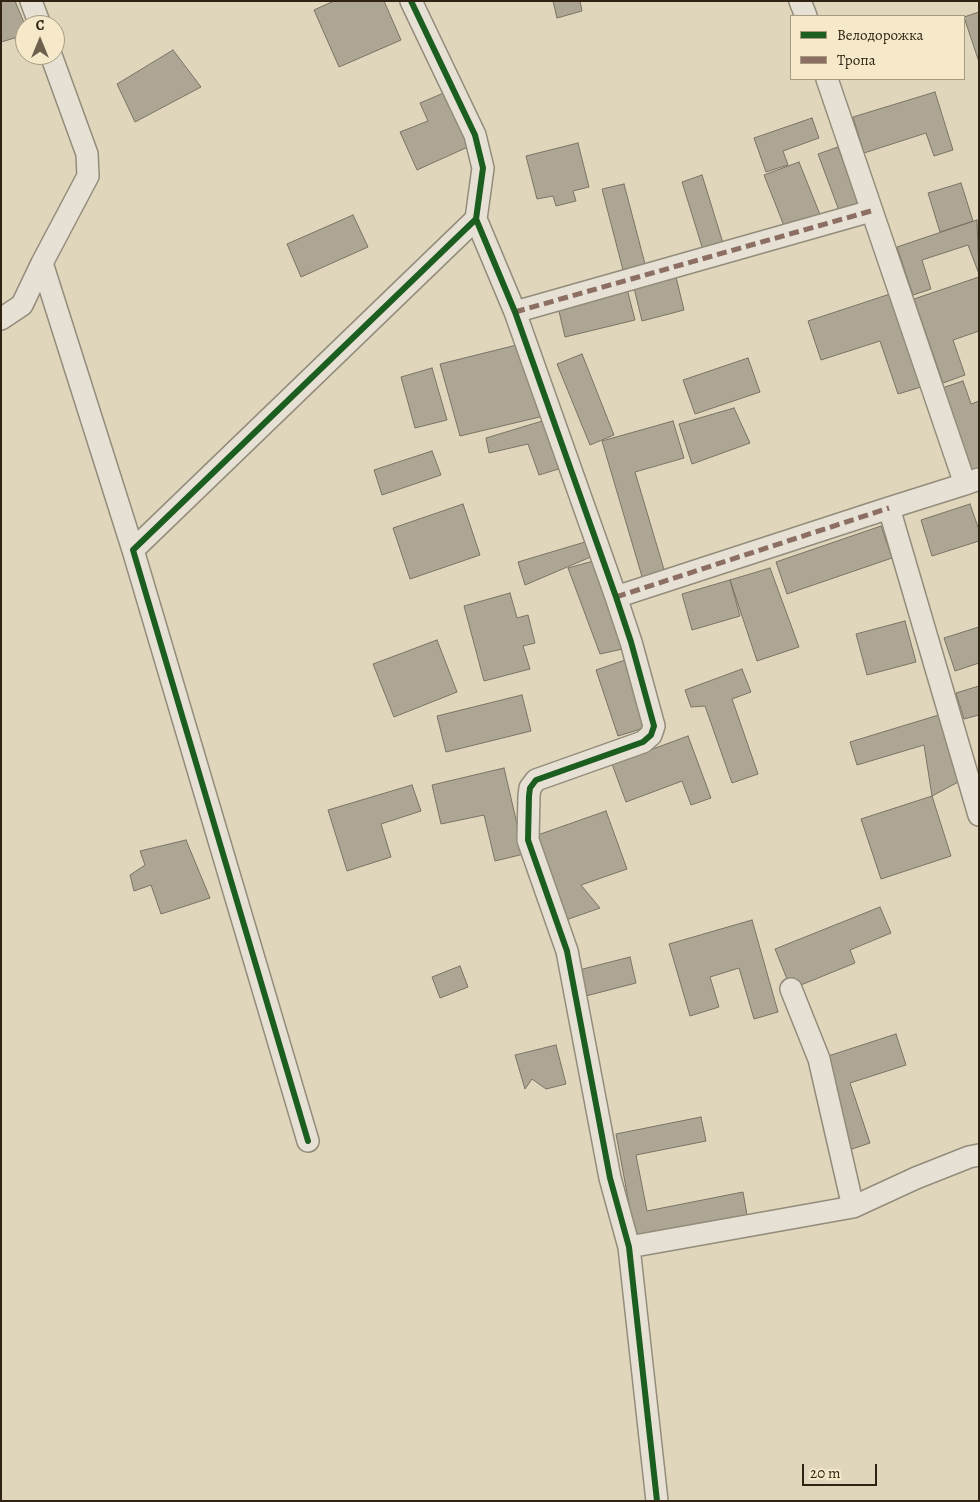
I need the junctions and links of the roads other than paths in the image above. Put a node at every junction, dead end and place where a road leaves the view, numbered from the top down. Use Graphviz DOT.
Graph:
graph roads {
  1 [pos="31,1"];
  2 [pos="411,1"];
  3 [pos="800,1"];
  4 [pos="36,15"];
  5 [pos="806,15"];
  6 [pos="55,65"];
  7 [pos="827,80"];
  8 [pos="872,211"];
  9 [pos="476,218"];
  10 [pos="42,263"];
  11 [pos="515,312"];
  12 [pos="1,319"];
  13 [pos="972,482"];
  14 [pos="889,508"];
  15 [pos="133,550"];
  16 [pos="616,597"];
  17 [pos="979,815"];
  18 [pos="791,989"];
  19 [pos="308,1141"];
  20 [pos="979,1155"];
  21 [pos="853,1207"];
  22 [pos="629,1247"];
  23 [pos="657,1501"];
  1 -- 4 [label="street"];
  2 -- 9 [label="street"];
  3 -- 5 [label="street"];
  6 -- 10 [label="street"];
  7 -- 8 [label="street"];
  8 -- 11 [label="street"];
  8 -- 13 [label="street"];
  9 -- 11 [label="street"];
  9 -- 15 [label="street"];
  10 -- 12 [label="street"];
  10 -- 15 [label="street"];
  11 -- 16 [label="street"];
  13 -- 14 [label="street"];
  14 -- 16 [label="street"];
  14 -- 17 [label="street"];
  15 -- 19 [label="street"];
  16 -- 22 [label="street"];
  18 -- 21 [label="street"];
  20 -- 21 [label="street"];
  21 -- 22 [label="street"];
  22 -- 23 [label="street"];
}
